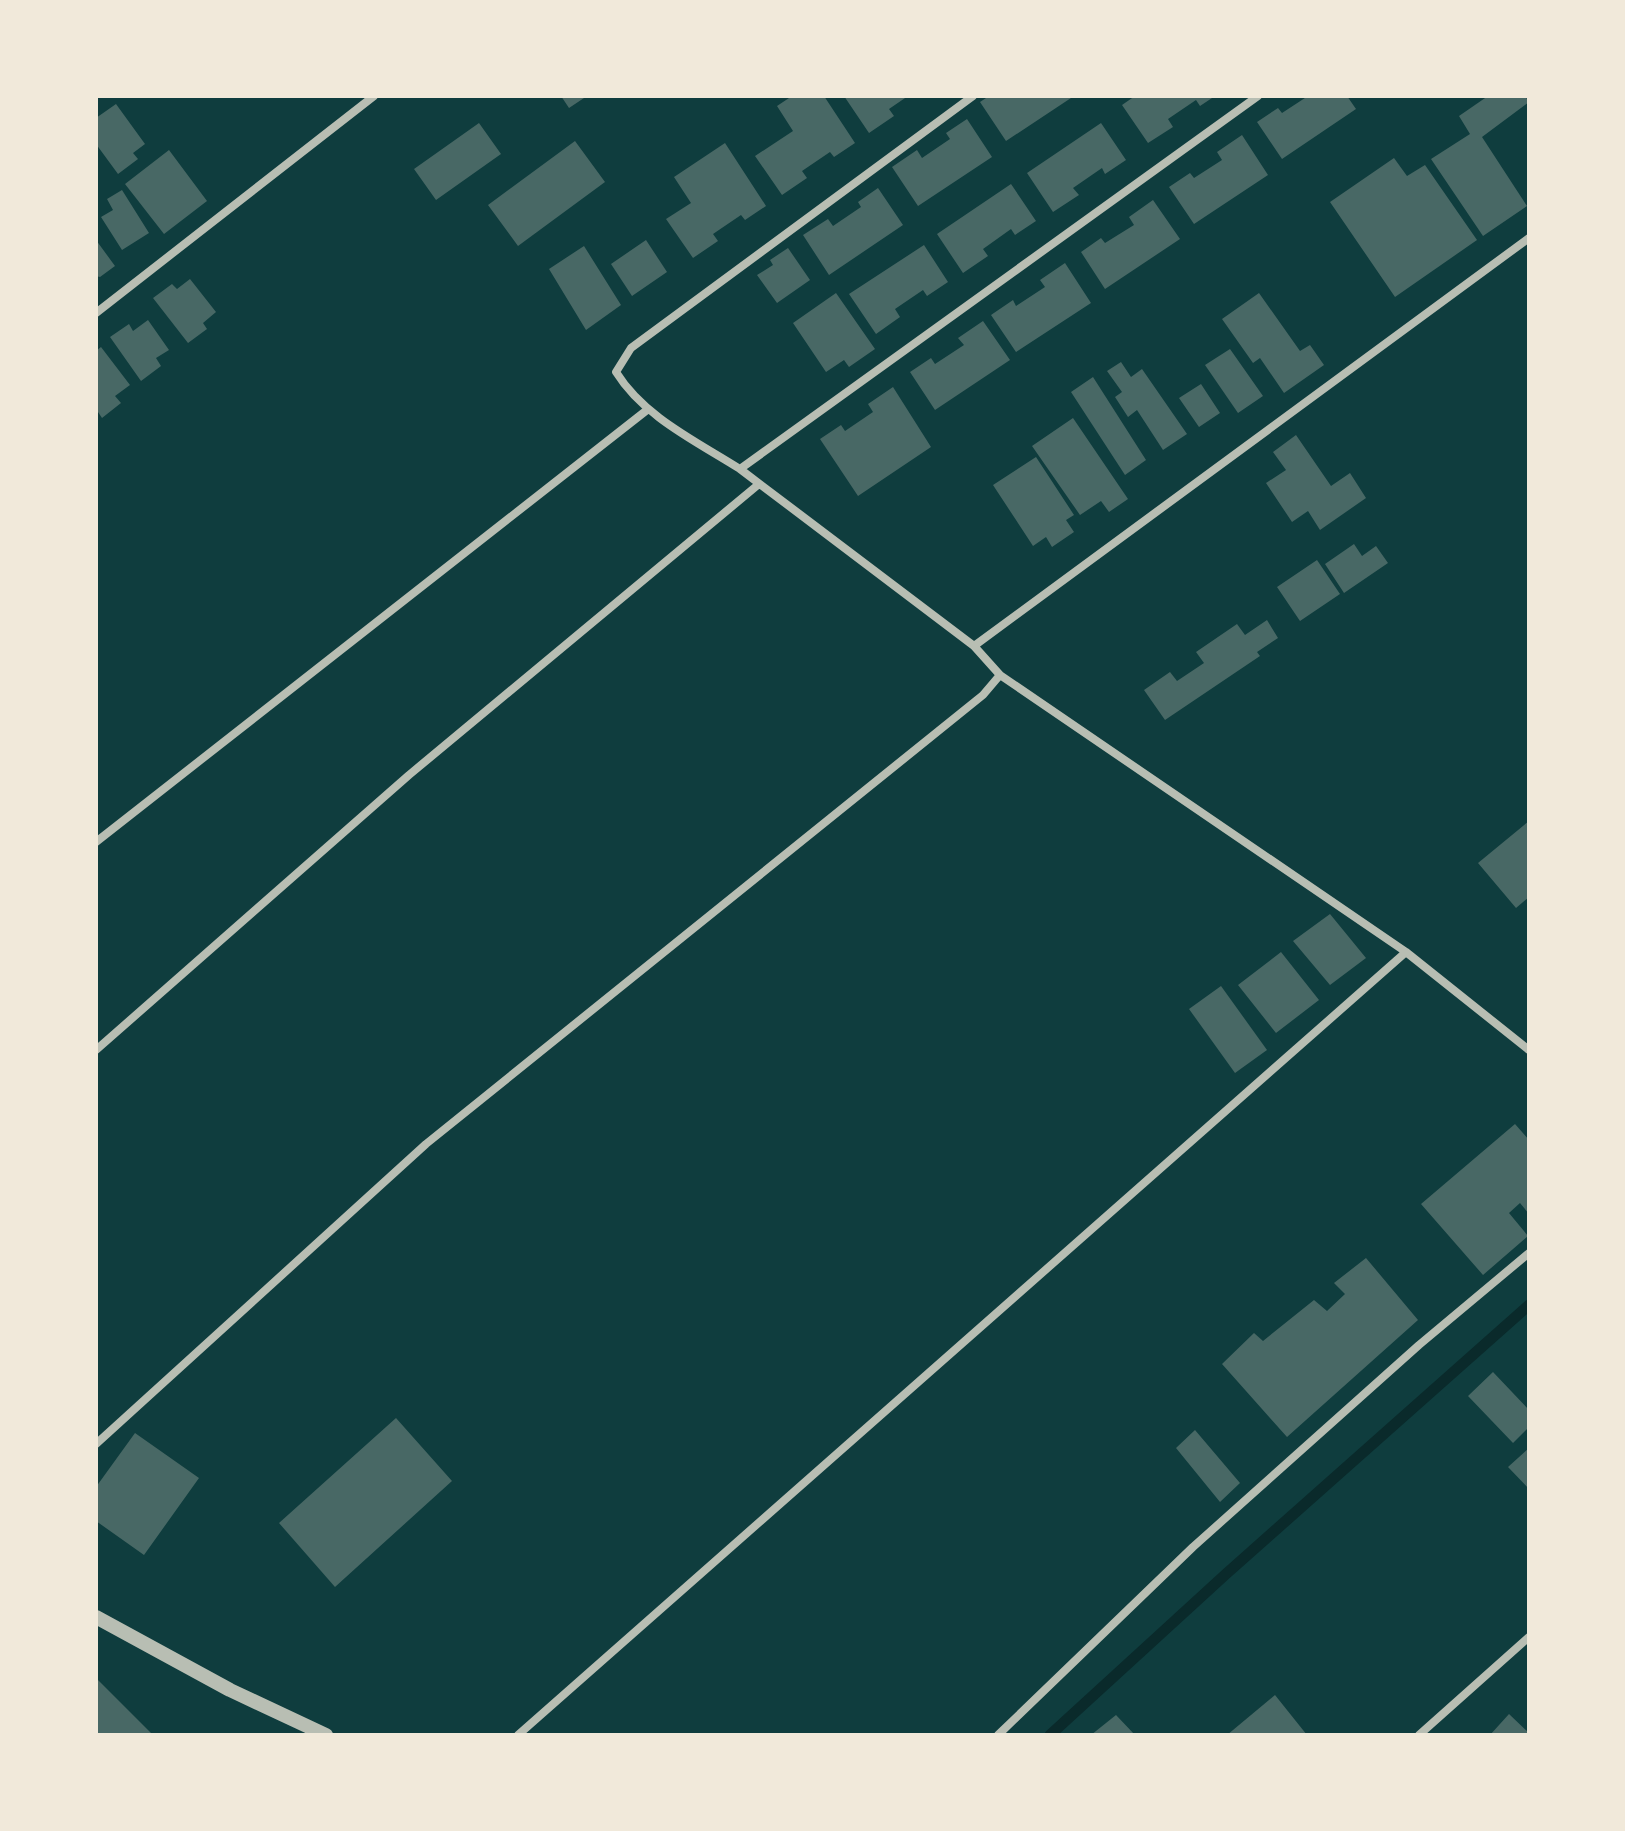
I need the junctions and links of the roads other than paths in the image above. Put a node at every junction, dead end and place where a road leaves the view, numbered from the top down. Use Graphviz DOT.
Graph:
graph roads {
  1 [pos="374,96"];
  2 [pos="973,96"];
  3 [pos="1258,96"];
  4 [pos="1529,238"];
  5 [pos="96,313"];
  6 [pos="647,410"];
  7 [pos="740,469"];
  8 [pos="759,484"];
  9 [pos="974,646"];
  10 [pos="1000,675"];
  11 [pos="96,842"];
  12 [pos="1406,952"];
  13 [pos="96,1050"];
  14 [pos="1529,1050"];
  15 [pos="1529,1253"];
  16 [pos="96,1444"];
  17 [pos="96,1617"];
  18 [pos="1529,1637"];
  19 [pos="326,1735"];
  20 [pos="518,1735"];
  21 [pos="998,1735"];
  22 [pos="1419,1735"];
  1 -- 5 [label="street"];
  2 -- 6 [label="street"];
  3 -- 7 [label="street"];
  4 -- 9 [label="street"];
  6 -- 7 [label="street"];
  6 -- 11 [label="street"];
  7 -- 8 [label="street"];
  8 -- 9 [label="street"];
  8 -- 13 [label="street"];
  9 -- 10 [label="street"];
  10 -- 12 [label="street"];
  10 -- 16 [label="street"];
  12 -- 14 [label="street"];
  12 -- 20 [label="street"];
  15 -- 21 [label="street"];
  17 -- 19 [label="street"];
  18 -- 22 [label="street"];
}
